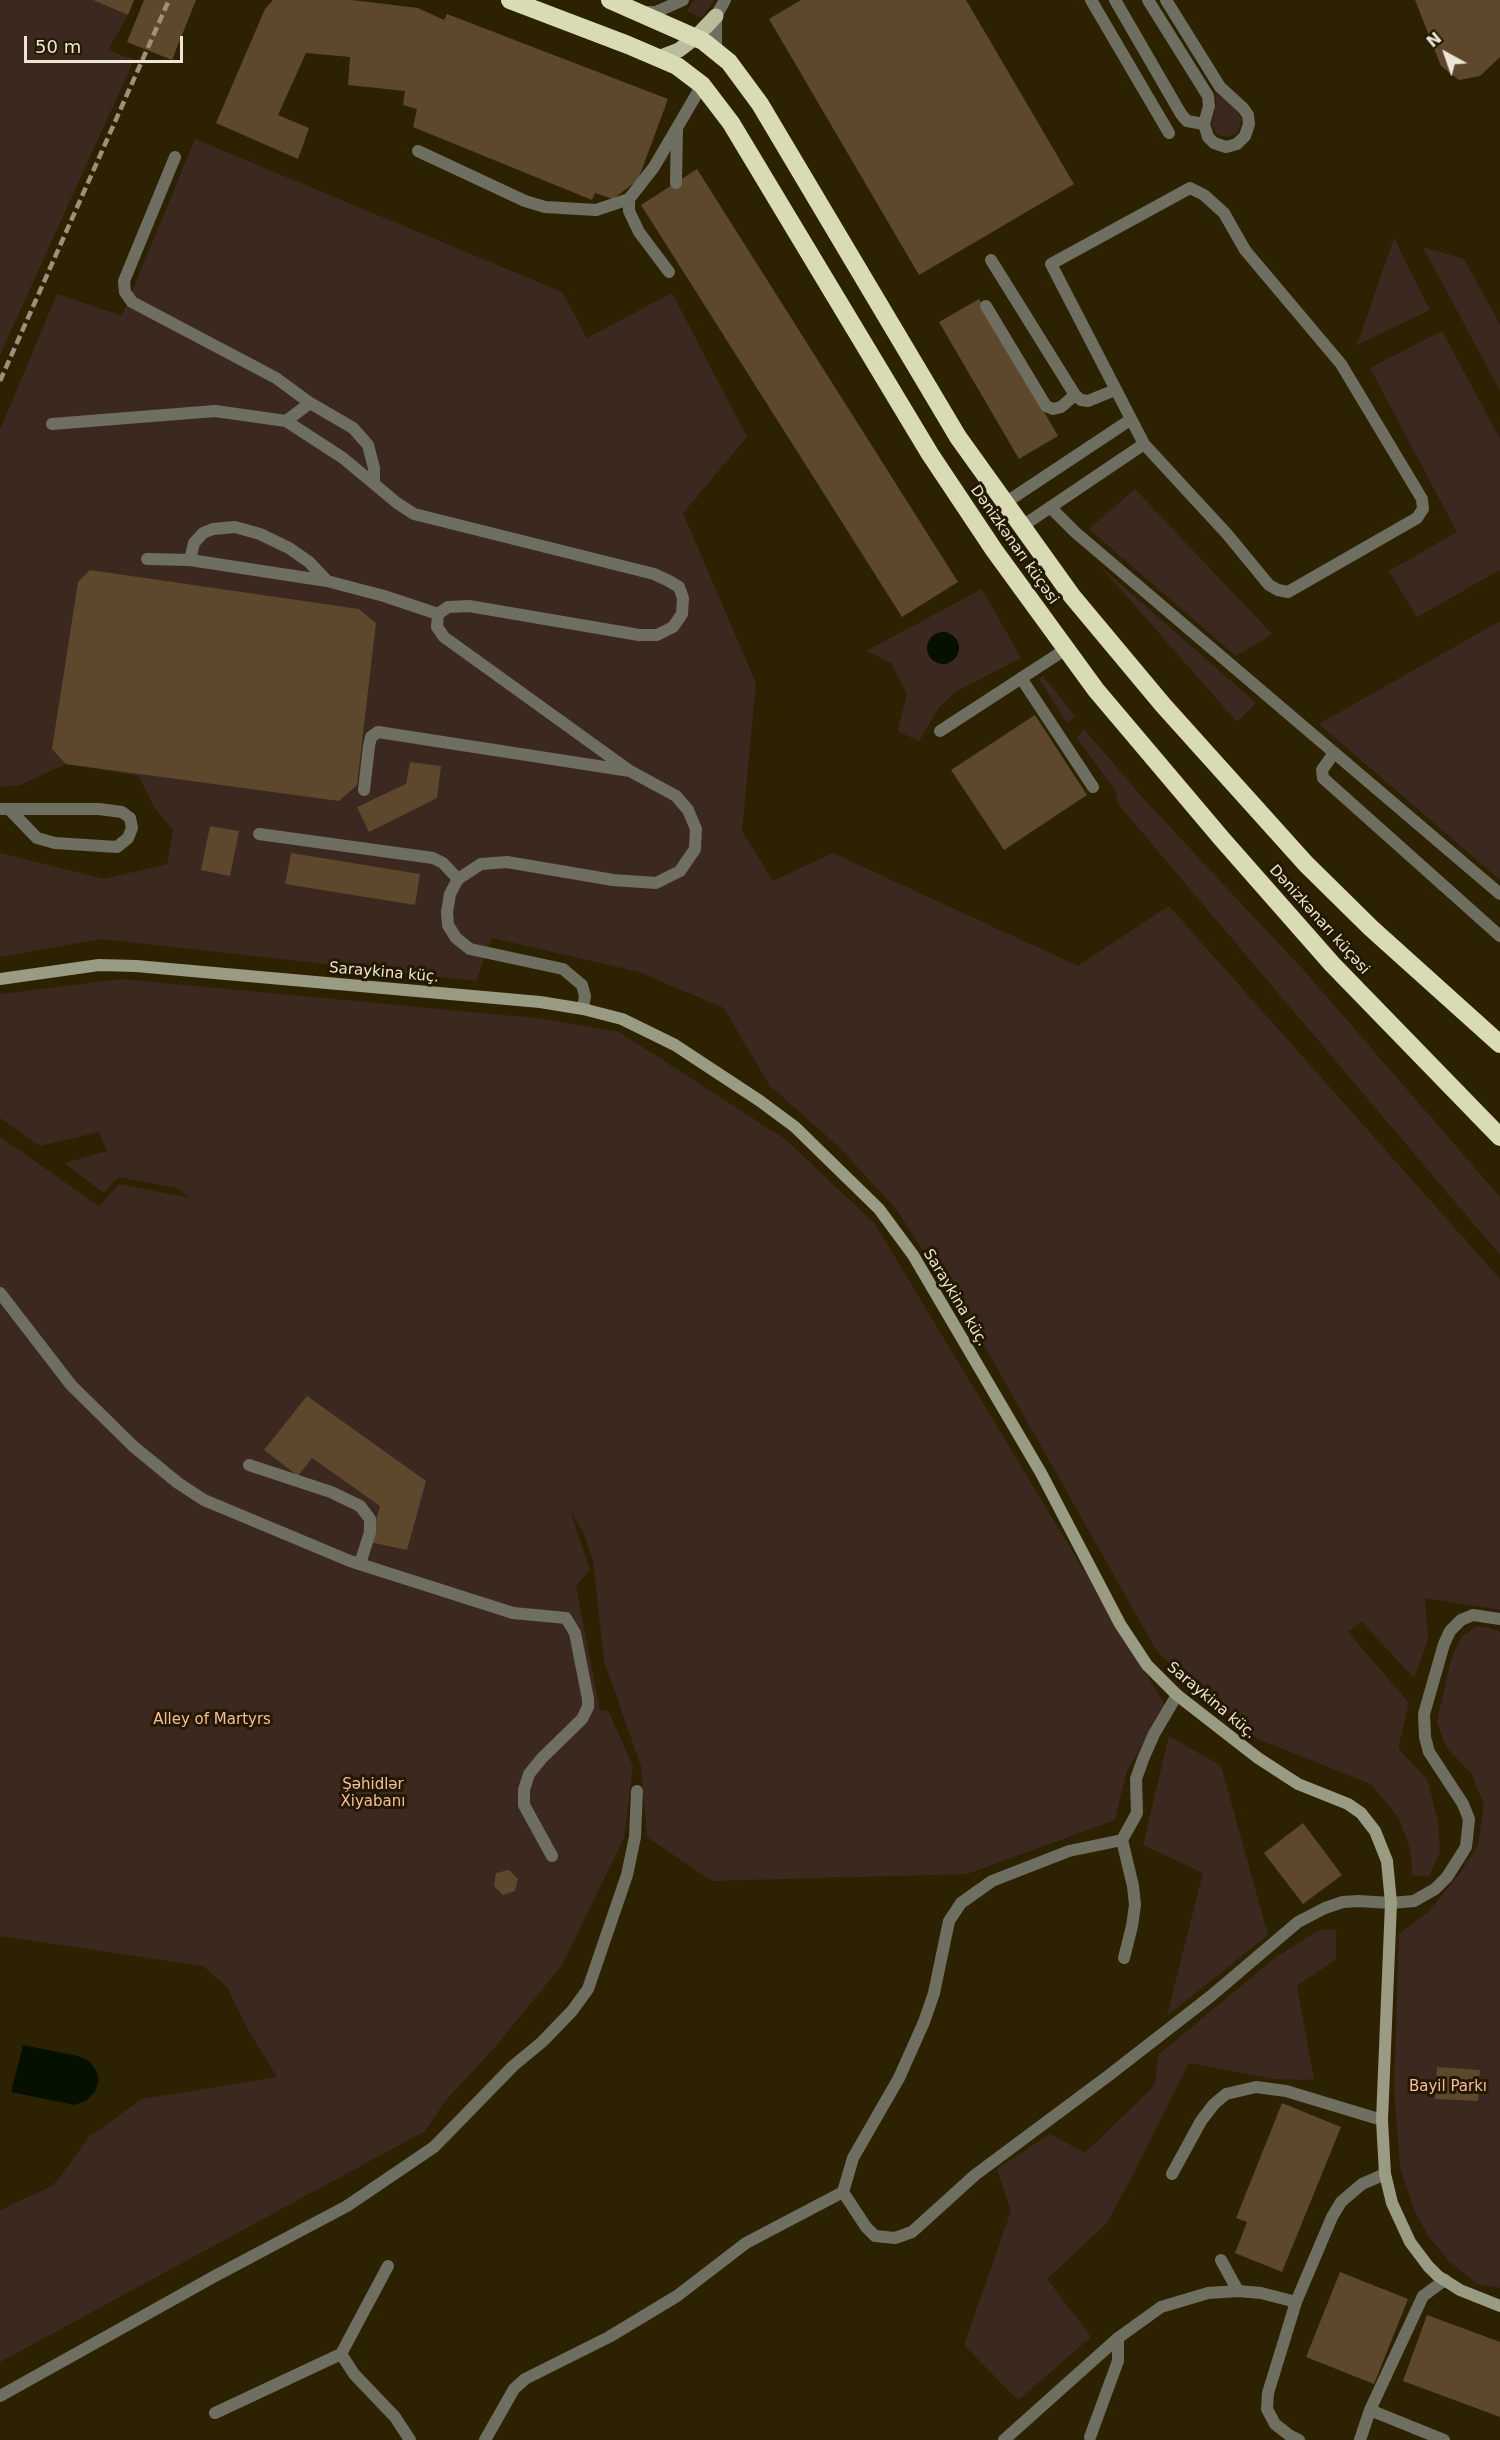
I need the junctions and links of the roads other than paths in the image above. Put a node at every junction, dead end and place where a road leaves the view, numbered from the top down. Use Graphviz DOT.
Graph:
graph roads {
  1 [pos="510,0"];
  2 [pos="610,0"];
  3 [pos="683,0"];
  4 [pos="725,0"];
  5 [pos="1091,0"];
  6 [pos="1115,0"];
  7 [pos="1148,0"];
  8 [pos="1166,0"];
  9 [pos="641,12"];
  10 [pos="716,16"];
  11 [pos="696,37"];
  12 [pos="716,50"];
  13 [pos="658,58"];
  14 [pos="702,85"];
  15 [pos="1204,124"];
  16 [pos="676,127"];
  17 [pos="1169,133"];
  18 [pos="418,151"];
  19 [pos="175,157"];
  20 [pos="676,183"];
  21 [pos="629,199"];
  22 [pos="991,260"];
  23 [pos="669,272"];
  24 [pos="986,306"];
  25 [pos="1115,390"];
  26 [pos="1075,395"];
  27 [pos="310,403"];
  28 [pos="1130,420"];
  29 [pos="286,421"];
  30 [pos="52,424"];
  31 [pos="1144,444"];
  32 [pos="374,483"];
  33 [pos="1005,503"];
  34 [pos="1050,507"];
  35 [pos="1021,527"];
  36 [pos="147,559"];
  37 [pos="190,560"];
  38 [pos="327,580"];
  39 [pos="438,614"];
  40 [pos="1066,649"];
  41 [pos="1021,678"];
  42 [pos="940,731"];
  43 [pos="1334,753"];
  44 [pos="630,771"];
  45 [pos="1093,787"];
  46 [pos="364,790"];
  47 [pos="5,809"];
  48 [pos="259,834"];
  49 [pos="458,879"];
  50 [pos="1500,894"];
  51 [pos="1500,936"];
  52 [pos="0,979"];
  53 [pos="583,1009"];
  54 [pos="1500,1044"];
  55 [pos="1500,1137"];
  56 [pos="0,1293"];
  57 [pos="249,1465"];
  58 [pos="360,1564"];
  59 [pos="1500,1619"];
  60 [pos="1177,1695"];
  61 [pos="637,1791"];
  62 [pos="1122,1840"];
  63 [pos="552,1856"];
  64 [pos="1391,1903"];
  65 [pos="1124,1958"];
  66 [pos="1382,2120"];
  67 [pos="1172,2174"];
  68 [pos="1385,2174"];
  69 [pos="843,2192"];
  70 [pos="1221,2259"];
  71 [pos="388,2266"];
  72 [pos="1445,2280"];
  73 [pos="1239,2291"];
  74 [pos="1296,2302"];
  75 [pos="1500,2306"];
  76 [pos="1118,2338"];
  77 [pos="341,2354"];
  78 [pos="0,2396"];
  79 [pos="1370,2410"];
  80 [pos="215,2413"];
  81 [pos="1090,2437"];
  82 [pos="410,2440"];
  83 [pos="485,2440"];
  84 [pos="1004,2440"];
  85 [pos="1299,2440"];
  86 [pos="1360,2440"];
  87 [pos="1444,2440"];
  1 -- 13 [label="highway, Dənizkənarı küçəsi"];
  2 -- 9 [label="highway"];
  3 -- 9 [label="street"];
  4 -- 10 [label="street"];
  5 -- 17 [label="street"];
  6 -- 15 [label="street"];
  7 -- 15 [label="street"];
  8 -- 15 [label="street"];
  9 -- 11 [label="highway"];
  10 -- 11 [label="main road"];
  10 -- 12 [label="street"];
  11 -- 12 [label="highway, Dənizkənarı küçəsi"];
  11 -- 13 [label="main road"];
  12 -- 33 [label="highway, Dənizkənarı küçəsi"];
  13 -- 14 [label="highway, Dənizkənarı küçəsi"];
  14 -- 16 [label="street"];
  14 -- 40 [label="highway, Dənizkənarı küçəsi"];
  16 -- 20 [label="street"];
  16 -- 21 [label="street"];
  18 -- 21 [label="street"];
  19 -- 27 [label="street"];
  21 -- 23 [label="street"];
  22 -- 26 [label="street"];
  24 -- 26 [label="street"];
  25 -- 26 [label="street"];
  25 -- 28 [label="street"];
  25 -- 31 [label="street"];
  27 -- 29 [label="street"];
  27 -- 32 [label="street"];
  28 -- 31 [label="street"];
  28 -- 33 [label="street"];
  29 -- 30 [label="street"];
  29 -- 32 [label="street"];
  31 -- 34 [label="street"];
  32 -- 39 [label="street"];
  33 -- 35 [label="highway, Dənizkənarı küçəsi"];
  34 -- 35 [label="street"];
  34 -- 43 [label="street"];
  35 -- 54 [label="highway, Dənizkənarı küçəsi"];
  36 -- 37 [label="street"];
  37 -- 38 [label="street"];
  37 -- 38 [label="street"];
  38 -- 39 [label="street"];
  39 -- 44 [label="street"];
  40 -- 41 [label="street"];
  40 -- 55 [label="highway, Dənizkənarı küçəsi"];
  41 -- 42 [label="street"];
  41 -- 45 [label="street"];
  43 -- 50 [label="street"];
  43 -- 51 [label="street"];
  44 -- 46 [label="street"];
  44 -- 49 [label="street"];
  47 -- 47 [label="street"];
  48 -- 49 [label="street"];
  49 -- 53 [label="street"];
  52 -- 53 [label="street, Saraykina küç."];
  53 -- 60 [label="street, Saraykina küç."];
  56 -- 58 [label="street"];
  57 -- 58 [label="street"];
  58 -- 63 [label="street"];
  59 -- 64 [label="street"];
  60 -- 62 [label="street"];
  60 -- 64 [label="street, Saraykina küç."];
  61 -- 78 [label="street"];
  62 -- 65 [label="street"];
  62 -- 69 [label="street"];
  64 -- 66 [label="street, Saraykina küç."];
  64 -- 69 [label="street"];
  66 -- 67 [label="street"];
  66 -- 68 [label="street, Saraykina küç."];
  68 -- 72 [label="street, Saraykina küç."];
  68 -- 74 [label="street"];
  69 -- 83 [label="street"];
  70 -- 73 [label="street"];
  71 -- 77 [label="street"];
  72 -- 75 [label="street, Saraykina küç."];
  72 -- 79 [label="street"];
  73 -- 74 [label="street"];
  73 -- 76 [label="street"];
  74 -- 85 [label="street"];
  76 -- 81 [label="street"];
  76 -- 84 [label="street"];
  77 -- 80 [label="street"];
  77 -- 82 [label="street"];
  79 -- 86 [label="street"];
  79 -- 87 [label="street"];
}
